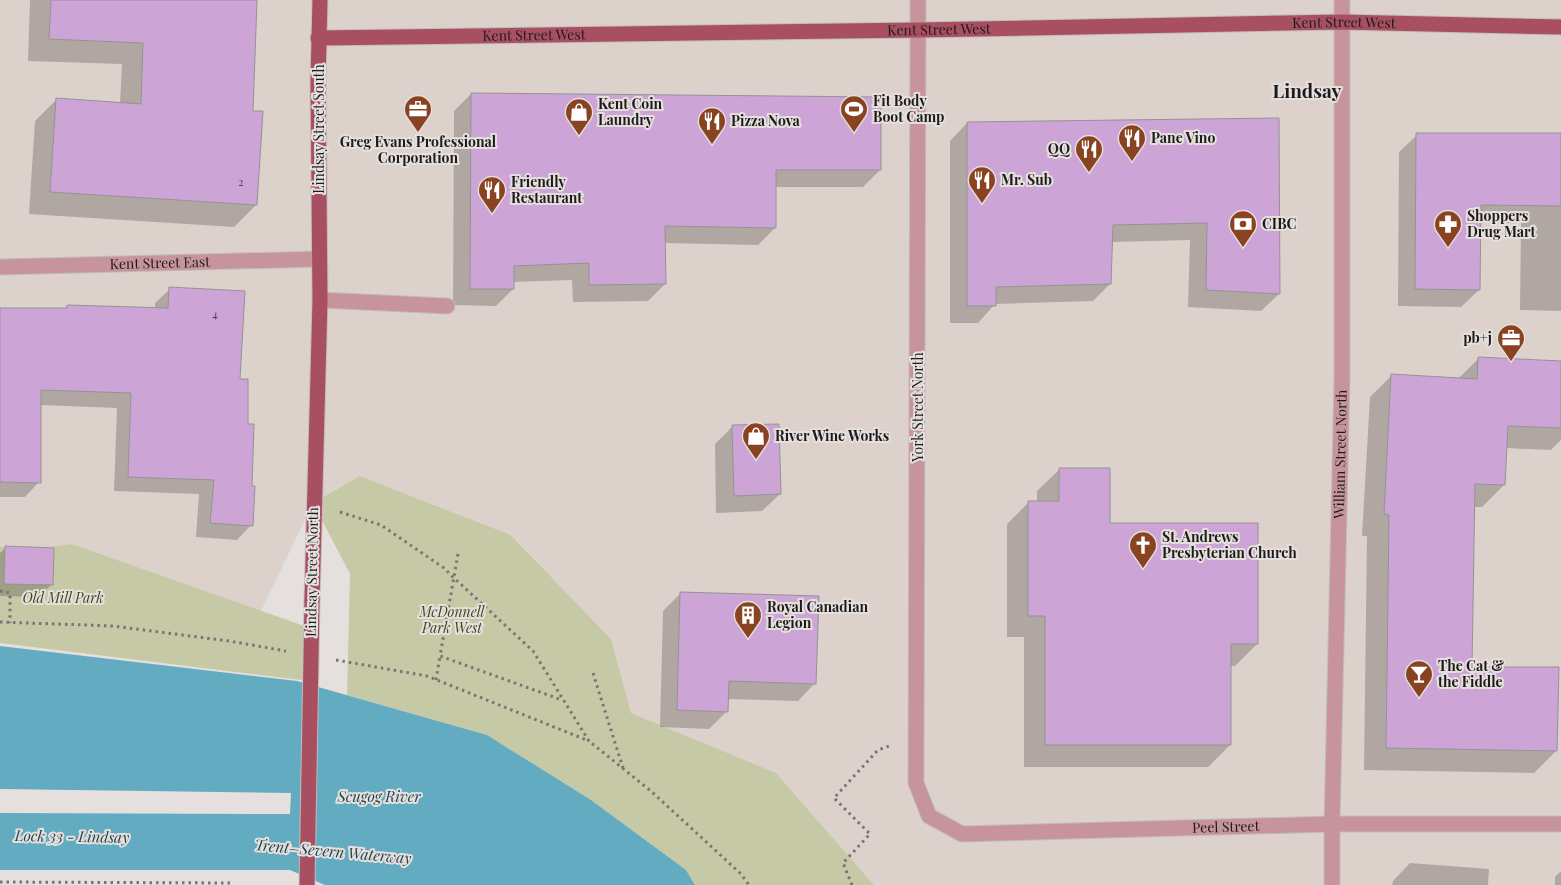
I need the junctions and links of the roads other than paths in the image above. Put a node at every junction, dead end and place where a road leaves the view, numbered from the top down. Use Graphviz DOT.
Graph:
graph roads {
  1 [pos="320,0"];
  2 [pos="918,0"];
  3 [pos="1342,0"];
  4 [pos="1342,22"];
  5 [pos="1561,27"];
  6 [pos="919,30"];
  7 [pos="318,38"];
  8 [pos="319,259"];
  9 [pos="0,267"];
  10 [pos="320,300"];
  11 [pos="447,306"];
  12 [pos="916,783"];
  13 [pos="1332,824"];
  14 [pos="1561,824"];
  15 [pos="307,885"];
  16 [pos="1332,885"];
  1 -- 7 [label="main road, Lindsay Street South"];
  2 -- 6 [label="street, York Street North"];
  3 -- 4 [label="street, William Street North"];
  4 -- 5 [label="main road, Kent Street West"];
  4 -- 6 [label="main road, Kent Street West"];
  4 -- 13 [label="street, William Street North"];
  6 -- 7 [label="main road, Kent Street West"];
  6 -- 12 [label="street, York Street North"];
  7 -- 8 [label="main road, Lindsay Street South"];
  8 -- 9 [label="street, Kent Street East"];
  8 -- 10 [label="main road, Lindsay Street North"];
  10 -- 11 [label="street"];
  10 -- 15 [label="main road, Lindsay Street North, bridge"];
  12 -- 13 [label="street, Peel Street"];
  13 -- 14 [label="street, Peel Street"];
  13 -- 16 [label="street, William Street North"];
}
